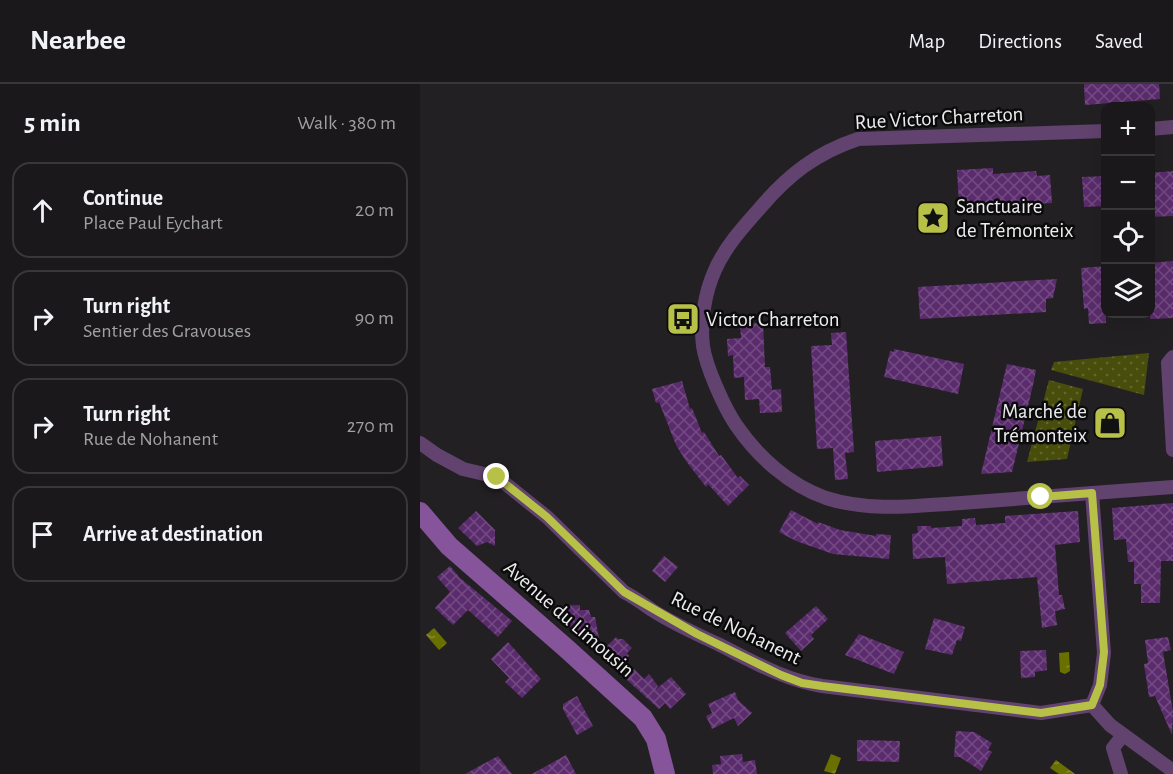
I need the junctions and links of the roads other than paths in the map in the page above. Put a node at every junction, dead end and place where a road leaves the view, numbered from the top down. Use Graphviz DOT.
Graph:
graph roads {
  1 [pos="1173,127"];
  2 [pos="1155,129"];
  3 [pos="1101,131"];
  4 [pos="1173,357"];
  5 [pos="420,443"];
  6 [pos="1173,450"];
  7 [pos="1173,487"];
  8 [pos="1092,493"];
  9 [pos="420,513"];
  10 [pos="1092,705"];
  11 [pos="1123,735"];
  12 [pos="1173,771"];
  13 [pos="665,774"];
  14 [pos="1120,774"];
  1 -- 2 [label="street"];
  3 -- 8 [label="street, Rue Victor Charreton"];
  4 -- 6 [label="street"];
  5 -- 10 [label="street, Rue de Nohanent"];
  7 -- 8 [label="street, Rue Victor Charreton"];
  8 -- 10 [label="street"];
  9 -- 13 [label="main road, Avenue du Limousin"];
  10 -- 11 [label="street"];
  11 -- 12 [label="street"];
  11 -- 14 [label="street"];
}
